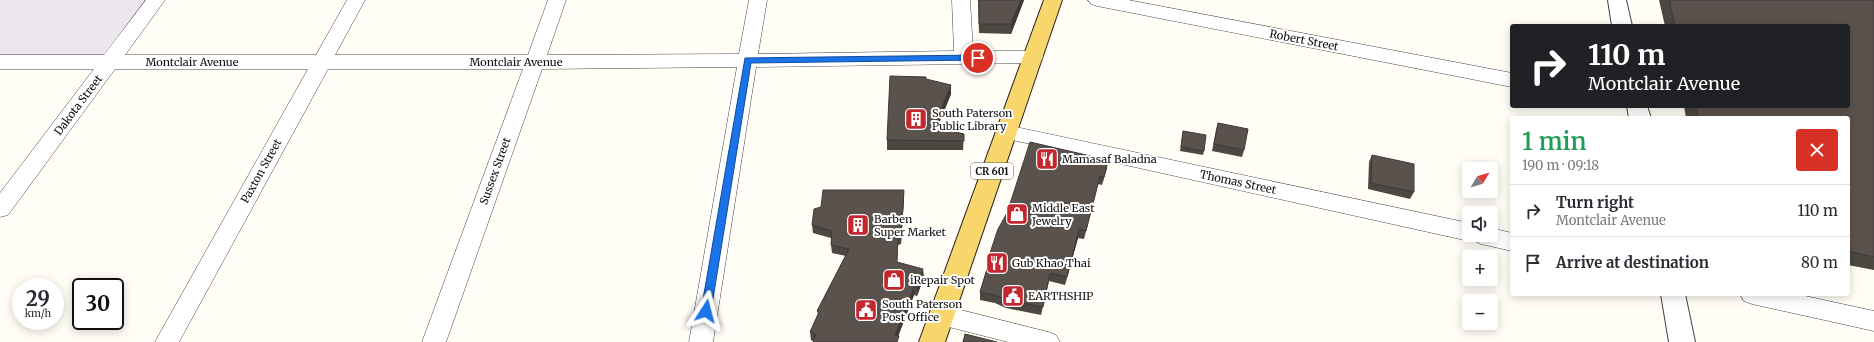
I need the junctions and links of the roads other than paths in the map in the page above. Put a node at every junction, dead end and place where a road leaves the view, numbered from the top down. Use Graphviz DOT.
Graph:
graph roads {
  1 [pos="156,0"];
  2 [pos="356,0"];
  3 [pos="557,0"];
  4 [pos="758,0"];
  5 [pos="961,0"];
  6 [pos="1053,0"];
  7 [pos="1097,0"];
  8 [pos="1617,0"];
  9 [pos="1622,24"];
  10 [pos="1033,57"];
  11 [pos="964,58"];
  12 [pos="748,60"];
  13 [pos="0,62"];
  14 [pos="110,62"];
  15 [pos="321,62"];
  16 [pos="534,62"];
  17 [pos="1510,80"];
  18 [pos="1006,132"];
  19 [pos="0,209"];
  20 [pos="1462,230"];
  21 [pos="1498,239"];
  22 [pos="1510,242"];
  23 [pos="1673,296"];
  24 [pos="1761,296"];
  25 [pos="941,315"];
  26 [pos="1874,321"];
  27 [pos="167,342"];
  28 [pos="434,342"];
  29 [pos="701,342"];
  30 [pos="932,342"];
  31 [pos="1048,342"];
  32 [pos="1682,342"];
  1 -- 14 [label="street, Dakota Street"];
  2 -- 15 [label="street, Paxton Street"];
  3 -- 16 [label="street, Sussex Street"];
  4 -- 12 [label="street"];
  5 -- 11 [label="street"];
  6 -- 10 [label="main road, CR 601"];
  7 -- 17 [label="street, Robert Street"];
  8 -- 9 [label="street"];
  10 -- 11 [label="street, Montclair Avenue"];
  10 -- 18 [label="main road, CR 601"];
  11 -- 12 [label="street, Montclair Avenue"];
  12 -- 16 [label="street, Montclair Avenue"];
  12 -- 29 [label="street"];
  13 -- 14 [label="street, Montclair Avenue"];
  14 -- 15 [label="street, Montclair Avenue"];
  14 -- 19 [label="street, Dakota Street"];
  15 -- 16 [label="street, Montclair Avenue"];
  15 -- 27 [label="street, Paxton Street"];
  16 -- 28 [label="street, Sussex Street"];
  18 -- 20 [label="street, Thomas Street"];
  18 -- 25 [label="main road, CR 601"];
  21 -- 22 [label="street"];
  23 -- 32 [label="street"];
  24 -- 26 [label="street"];
  25 -- 30 [label="main road, CR 601"];
  25 -- 31 [label="street"];
}
